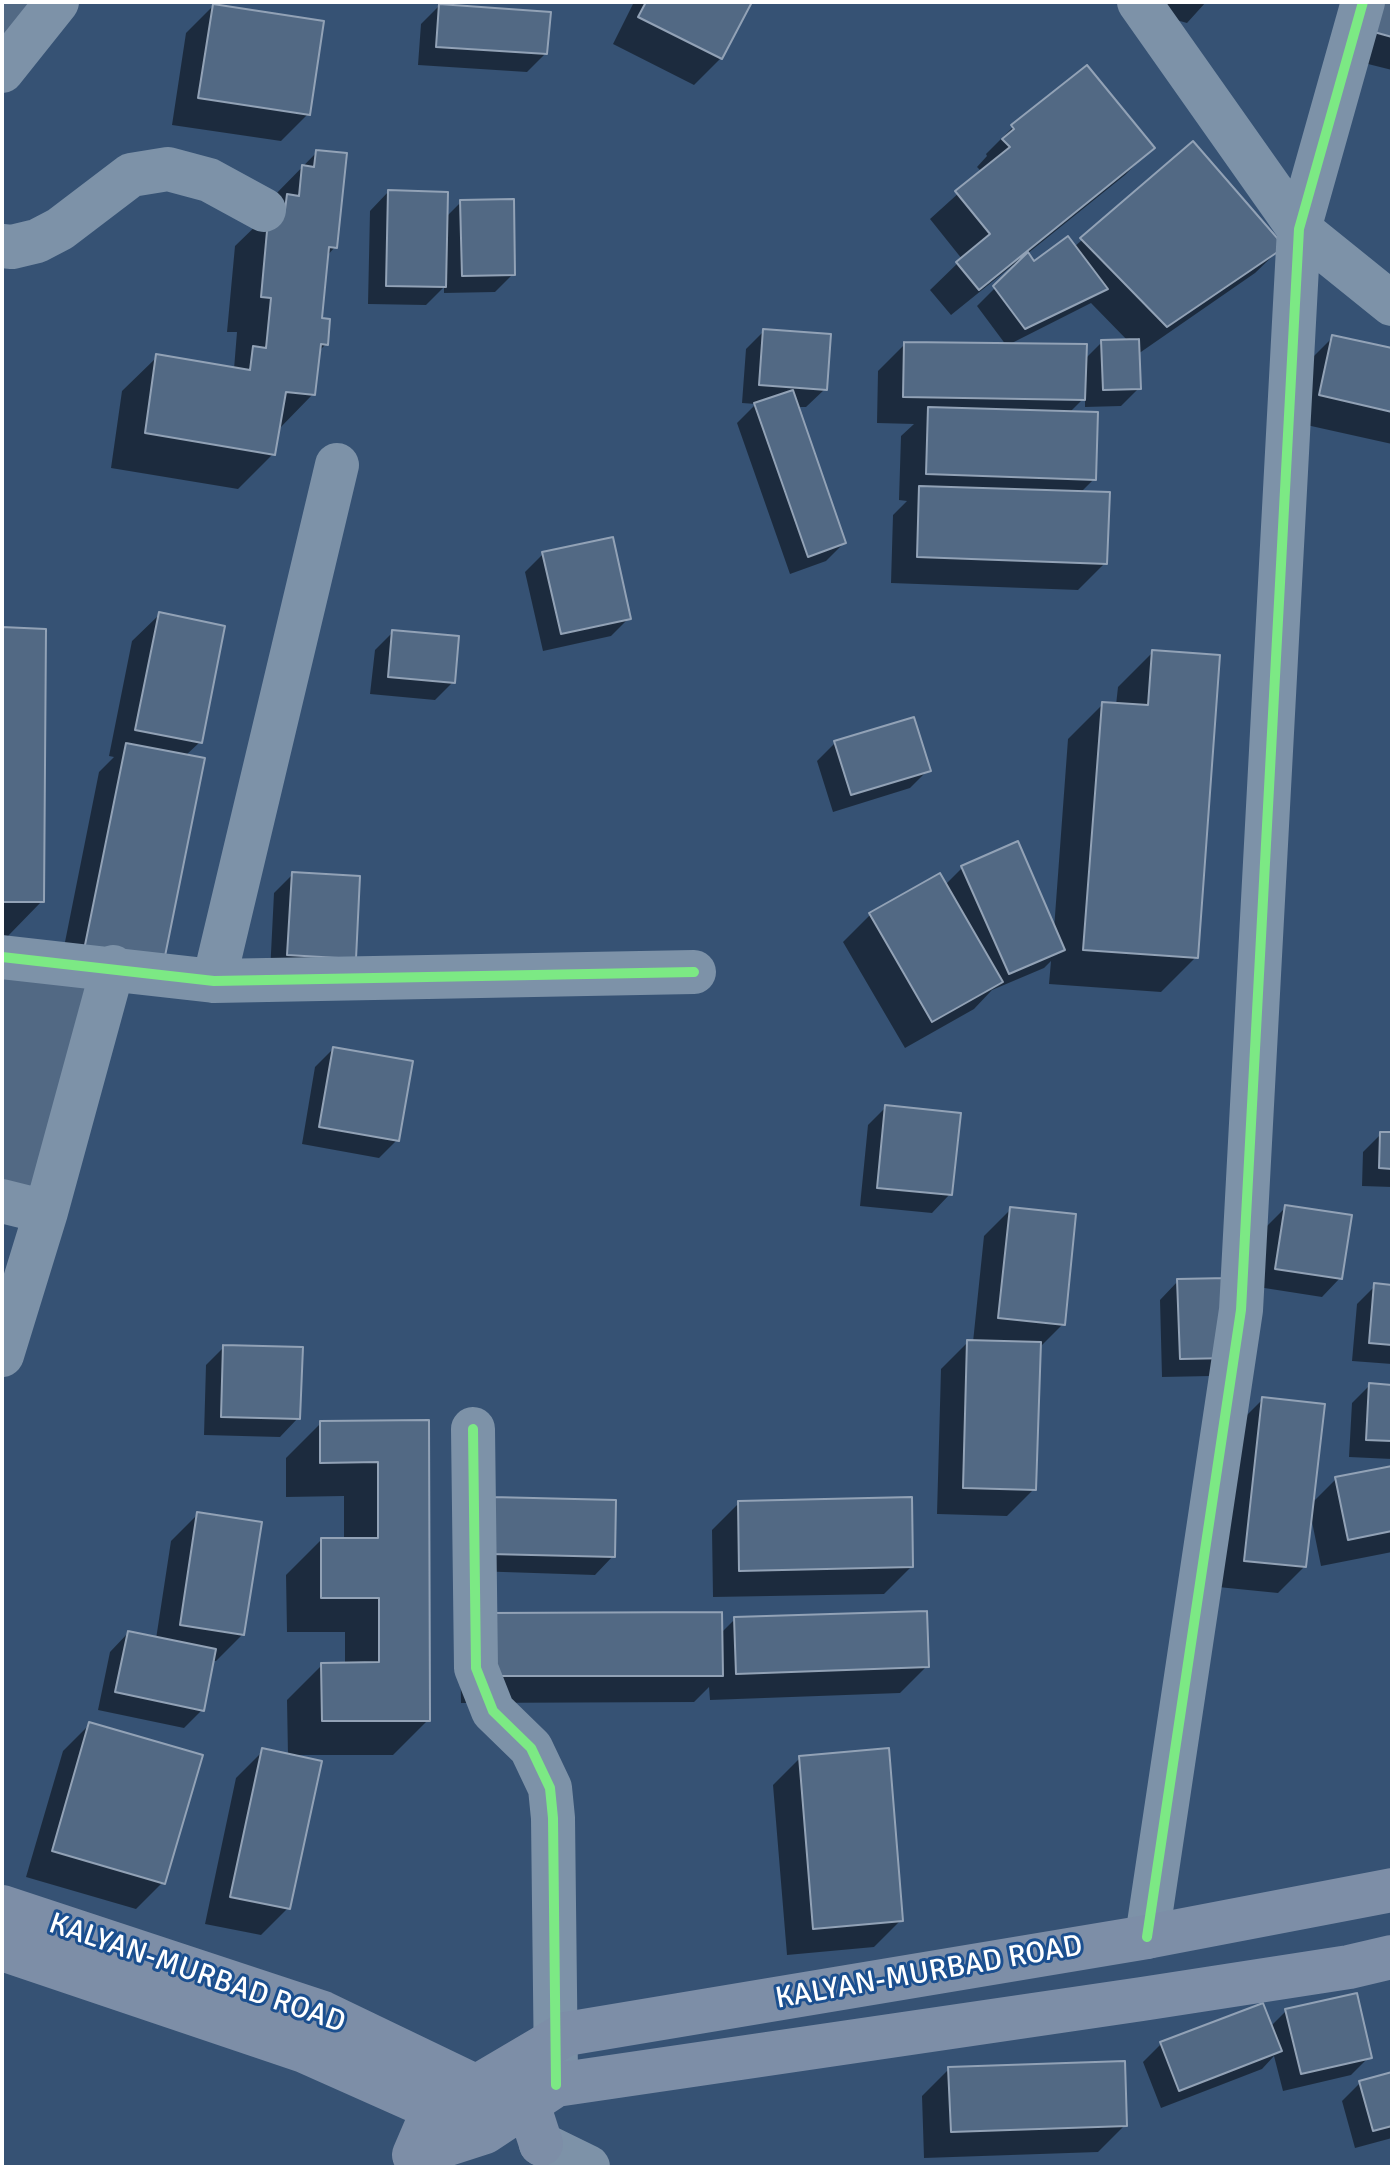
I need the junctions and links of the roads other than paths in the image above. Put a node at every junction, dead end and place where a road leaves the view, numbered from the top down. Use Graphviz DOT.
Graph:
graph roads {
  1 [pos="57,2"];
  2 [pos="1139,2"];
  3 [pos="1363,2"];
  4 [pos="2,71"];
  5 [pos="264,210"];
  6 [pos="1299,229"];
  7 [pos="2,246"];
  8 [pos="1392,304"];
  9 [pos="337,465"];
  10 [pos="2,957"];
  11 [pos="113,967"];
  12 [pos="694,972"];
  13 [pos="214,981"];
  14 [pos="2,1201"];
  15 [pos="46,1212"];
  16 [pos="2,1355"];
  17 [pos="473,1429"];
  18 [pos="1392,1890"];
  19 [pos="2,1907"];
  20 [pos="1147,1937"];
  21 [pos="64,1948"];
  22 [pos="2,1949"];
  23 [pos="1392,1957"];
  24 [pos="189,1990"];
  25 [pos="555,2040"];
  26 [pos="477,2087"];
  27 [pos="438,2110"];
  28 [pos="541,2111"];
  29 [pos="485,2132"];
  30 [pos="407,2161"];
  31 [pos="588,2167"];
  1 -- 4 [label="street"];
  2 -- 6 [label="street"];
  3 -- 6 [label="street"];
  5 -- 7 [label="street"];
  6 -- 8 [label="street"];
  6 -- 20 [label="street"];
  9 -- 13 [label="street"];
  10 -- 11 [label="street"];
  11 -- 13 [label="street"];
  11 -- 15 [label="street"];
  12 -- 13 [label="street"];
  14 -- 15 [label="street"];
  15 -- 16 [label="street"];
  17 -- 25 [label="street"];
  18 -- 20 [label="main road, KALYAN-MURBAD ROAD"];
  19 -- 21 [label="main road, KALYAN-MURBAD ROAD"];
  20 -- 25 [label="main road, KALYAN-MURBAD ROAD"];
  21 -- 22 [label="main road, KALYAN-MURBAD ROAD"];
  21 -- 24 [label="main road, KALYAN-MURBAD ROAD"];
  23 -- 28 [label="main road, KALYAN-MURBAD ROAD"];
  24 -- 26 [label="main road, KALYAN-MURBAD ROAD"];
  24 -- 27 [label="main road, KALYAN-MURBAD ROAD"];
  25 -- 26 [label="main road, KALYAN-MURBAD ROAD"];
  25 -- 28 [label="street"];
  26 -- 27 [label="main road, KALYAN-MURBAD ROAD"];
  26 -- 28 [label="main road, KALYAN-MURBAD ROAD"];
  27 -- 29 [label="main road, KALYAN-MURBAD ROAD"];
  27 -- 30 [label="main road, KALYAN-MURBAD ROAD"];
  28 -- 29 [label="main road, KALYAN-MURBAD ROAD"];
  28 -- 31 [label="street"];
  29 -- 30 [label="main road, KALYAN-MURBAD ROAD"];
}
